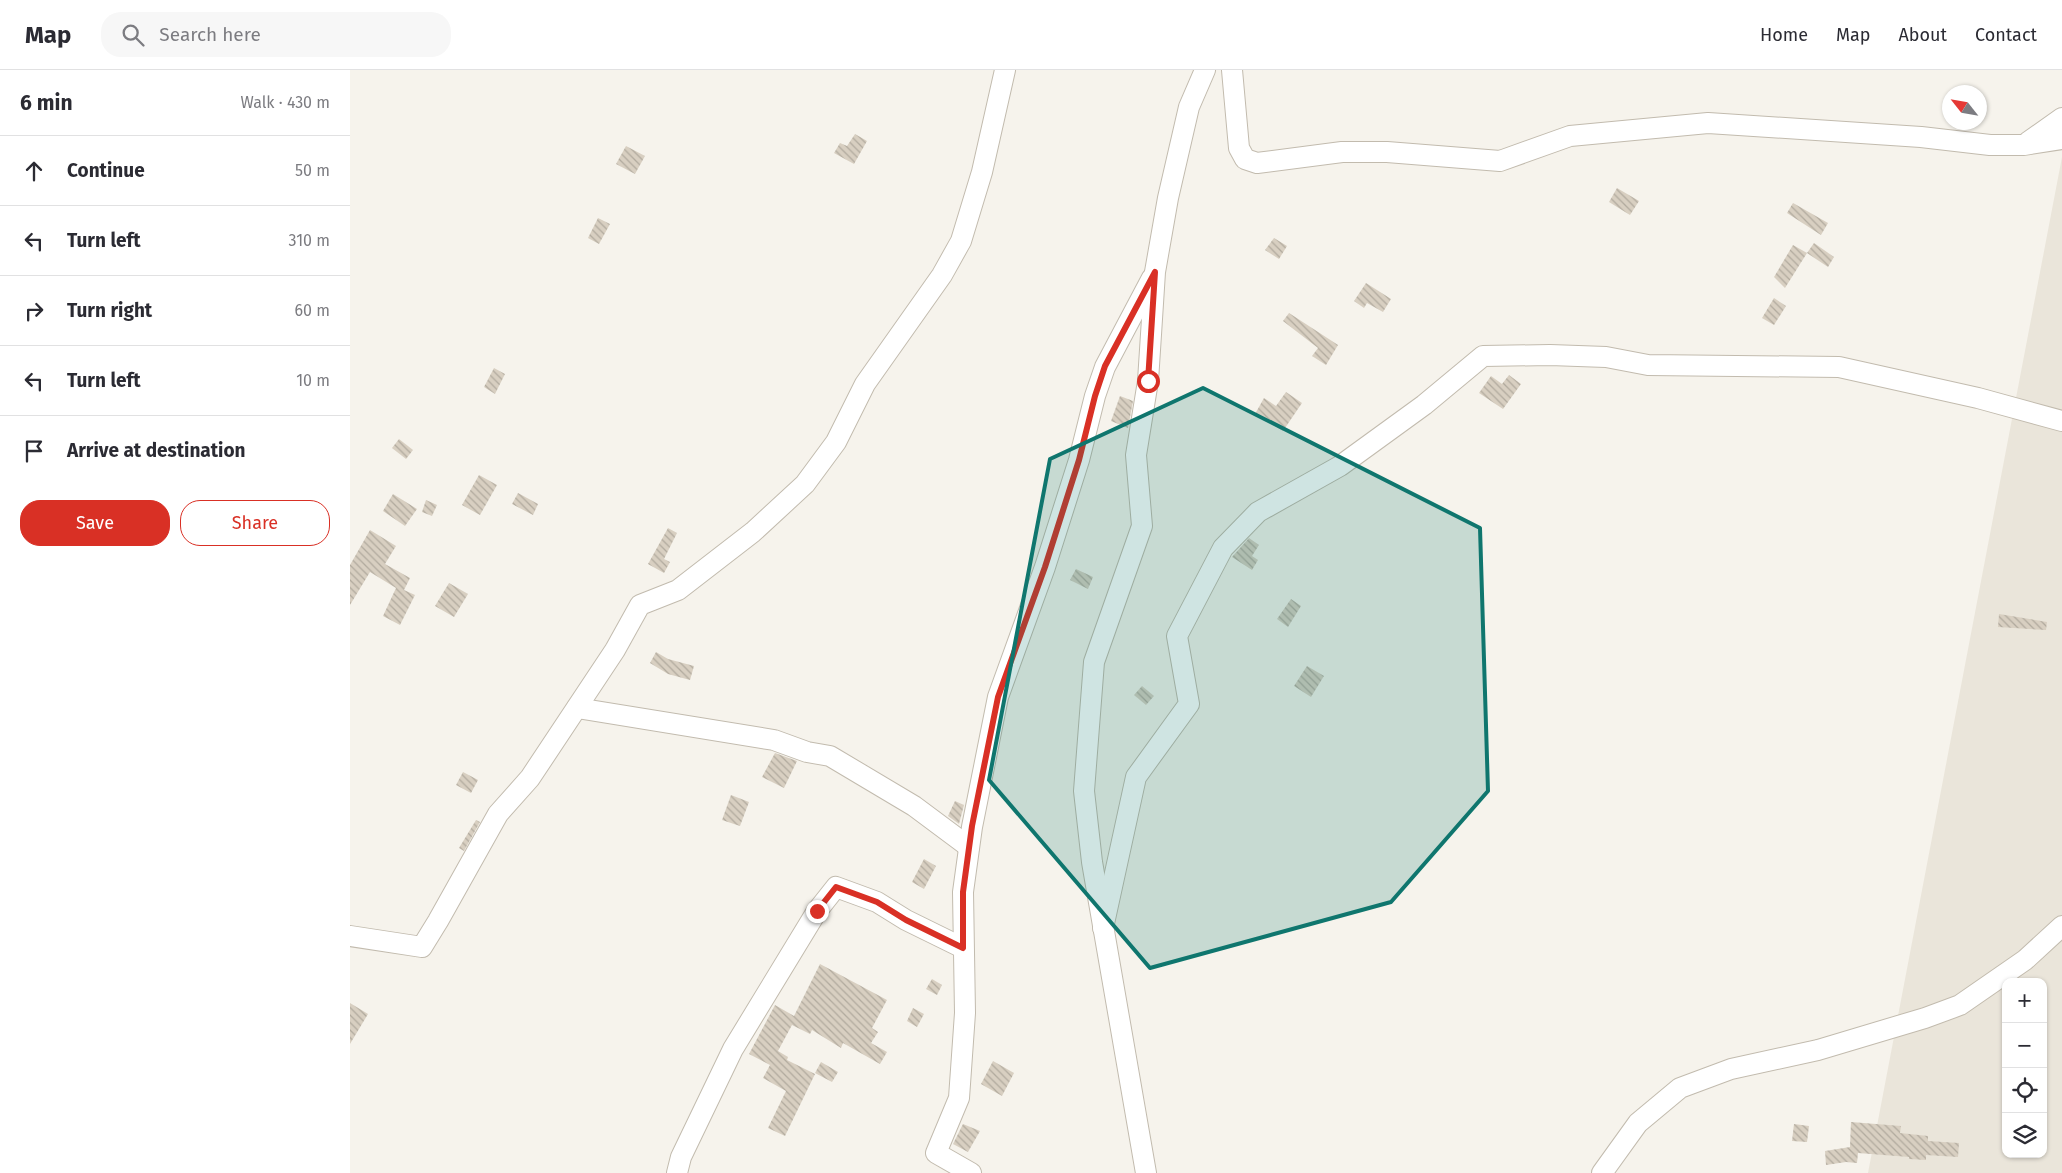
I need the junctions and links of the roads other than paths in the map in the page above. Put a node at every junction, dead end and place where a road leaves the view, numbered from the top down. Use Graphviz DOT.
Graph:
graph roads {
  1 [pos="1005,70"];
  2 [pos="1205,70"];
  3 [pos="1232,70"];
  4 [pos="2062,118"];
  5 [pos="2062,139"];
  6 [pos="2024,145"];
  7 [pos="1155,272"];
  8 [pos="2062,421"];
  9 [pos="577,708"];
  10 [pos="969,847"];
  11 [pos="2062,926"];
  12 [pos="1103,928"];
  13 [pos="350,936"];
  14 [pos="963,948"];
  15 [pos="677,1173"];
  16 [pos="971,1173"];
  17 [pos="1146,1173"];
  18 [pos="1602,1173"];
  1 -- 9 [label="street"];
  2 -- 7 [label="street"];
  3 -- 6 [label="street"];
  4 -- 6 [label="street"];
  5 -- 6 [label="street"];
  7 -- 10 [label="street"];
  7 -- 12 [label="street"];
  8 -- 12 [label="street"];
  9 -- 10 [label="street"];
  9 -- 13 [label="street"];
  10 -- 14 [label="street"];
  11 -- 18 [label="street"];
  12 -- 17 [label="street"];
  14 -- 15 [label="street"];
  14 -- 16 [label="street"];
}
